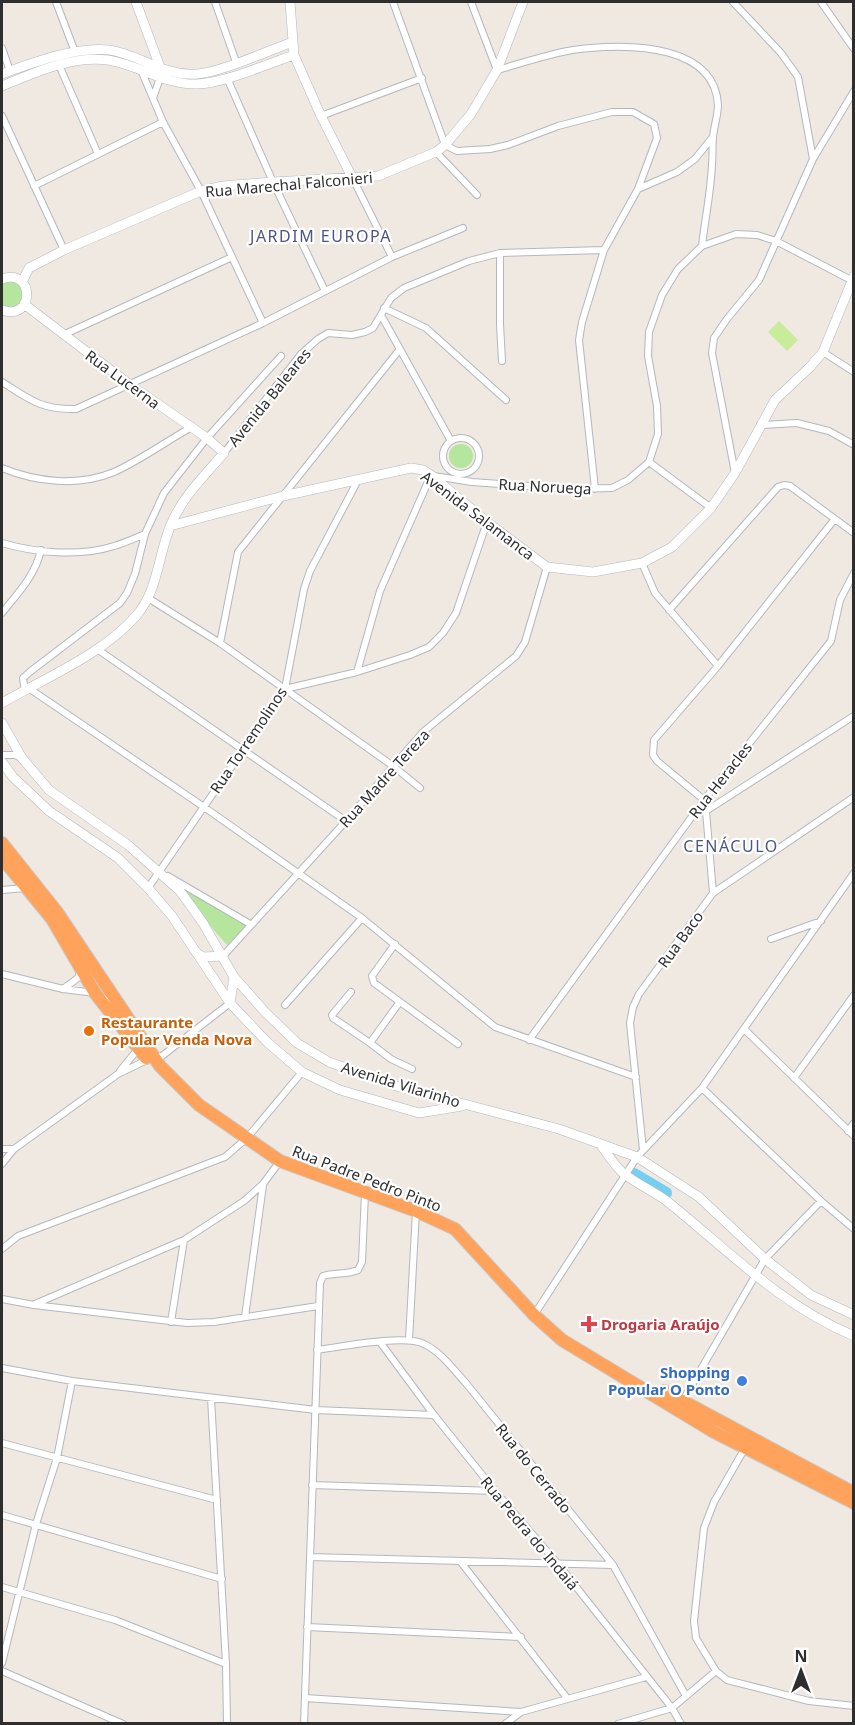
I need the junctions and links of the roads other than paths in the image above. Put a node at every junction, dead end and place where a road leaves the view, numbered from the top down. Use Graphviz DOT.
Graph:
graph roads {
  1 [pos="56,2"];
  2 [pos="136,2"];
  3 [pos="214,2"];
  4 [pos="290,2"];
  5 [pos="393,2"];
  6 [pos="471,2"];
  7 [pos="532,2"];
  8 [pos="733,2"];
  9 [pos="821,2"];
  10 [pos="522,5"];
  11 [pos="292,42"];
  12 [pos="2,48"];
  13 [pos="854,49"];
  14 [pos="75,52"];
  15 [pos="294,56"];
  16 [pos="237,62"];
  17 [pos="59,65"];
  18 [pos="141,70"];
  19 [pos="497,70"];
  20 [pos="6,72"];
  21 [pos="160,73"];
  22 [pos="227,78"];
  23 [pos="422,78"];
  24 [pos="2,86"];
  25 [pos="854,91"];
  26 [pos="153,98"];
  27 [pos="2,116"];
  28 [pos="321,116"];
  29 [pos="163,122"];
  30 [pos="713,137"];
  31 [pos="445,146"];
  32 [pos="436,152"];
  33 [pos="98,154"];
  34 [pos="813,159"];
  35 [pos="352,177"];
  36 [pos="273,182"];
  37 [pos="34,186"];
  38 [pos="638,189"];
  39 [pos="201,191"];
  40 [pos="477,195"];
  41 [pos="463,228"];
  42 [pos="776,241"];
  43 [pos="702,246"];
  44 [pos="64,250"];
  45 [pos="604,250"];
  46 [pos="500,253"];
  47 [pos="232,257"];
  48 [pos="392,257"];
  49 [pos="852,278"];
  50 [pos="2,279"];
  51 [pos="22,282"];
  52 [pos="325,291"];
  53 [pos="24,304"];
  54 [pos="384,308"];
  55 [pos="2,310"];
  56 [pos="381,315"];
  57 [pos="263,323"];
  58 [pos="63,335"];
  59 [pos="400,349"];
  60 [pos="823,352"];
  61 [pos="281,356"];
  62 [pos="502,361"];
  63 [pos="854,372"];
  64 [pos="2,382"];
  65 [pos="129,384"];
  66 [pos="506,400"];
  67 [pos="760,425"];
  68 [pos="190,428"];
  69 [pos="207,438"];
  70 [pos="451,441"];
  71 [pos="854,445"];
  72 [pos="224,453"];
  73 [pos="649,462"];
  74 [pos="447,467"];
  75 [pos="2,468"];
  76 [pos="467,473"];
  77 [pos="735,473"];
  78 [pos="431,475"];
  79 [pos="358,480"];
  80 [pos="472,482"];
  81 [pos="595,489"];
  82 [pos="284,496"];
  83 [pos="711,508"];
  84 [pos="834,520"];
  85 [pos="487,522"];
  86 [pos="170,526"];
  87 [pos="854,533"];
  88 [pos="145,534"];
  89 [pos="2,543"];
  90 [pos="41,550"];
  91 [pos="642,563"];
  92 [pos="547,567"];
  93 [pos="854,573"];
  94 [pos="148,598"];
  95 [pos="669,610"];
  96 [pos="2,613"];
  97 [pos="220,643"];
  98 [pos="97,649"];
  99 [pos="718,666"];
  100 [pos="357,672"];
  101 [pos="27,689"];
  102 [pos="285,689"];
  103 [pos="16,695"];
  104 [pos="2,696"];
  105 [pos="2,703"];
  106 [pos="852,717"];
  107 [pos="2,723"];
  108 [pos="243,748"];
  109 [pos="2,755"];
  110 [pos="22,758"];
  111 [pos="2,762"];
  112 [pos="393,766"];
  113 [pos="420,788"];
  114 [pos="854,797"];
  115 [pos="704,800"];
  116 [pos="204,807"];
  117 [pos="698,808"];
  118 [pos="706,811"];
  119 [pos="346,821"];
  120 [pos="2,843"];
  121 [pos="2,858"];
  122 [pos="159,871"];
  123 [pos="854,873"];
  124 [pos="297,874"];
  125 [pos="27,888"];
  126 [pos="148,888"];
  127 [pos="2,890"];
  128 [pos="713,893"];
  129 [pos="362,918"];
  130 [pos="821,921"];
  131 [pos="250,924"];
  132 [pos="771,939"];
  133 [pos="188,941"];
  134 [pos="395,944"];
  135 [pos="223,956"];
  136 [pos="81,969"];
  137 [pos="2,974"];
  138 [pos="234,977"];
  139 [pos="63,989"];
  140 [pos="351,992"];
  141 [pos="94,993"];
  142 [pos="854,995"];
  143 [pos="230,1003"];
  144 [pos="399,1004"];
  145 [pos="285,1005"];
  146 [pos="126,1014"];
  147 [pos="744,1029"];
  148 [pos="530,1040"];
  149 [pos="370,1044"];
  150 [pos="458,1044"];
  151 [pos="140,1045"];
  152 [pos="155,1062"];
  153 [pos="412,1069"];
  154 [pos="303,1072"];
  155 [pos="118,1074"];
  156 [pos="636,1077"];
  157 [pos="794,1078"];
  158 [pos="702,1088"];
  159 [pos="471,1106"];
  160 [pos="854,1123"];
  161 [pos="851,1133"];
  162 [pos="247,1138"];
  163 [pos="599,1143"];
  164 [pos="2,1149"];
  165 [pos="14,1149"];
  166 [pos="640,1153"];
  167 [pos="280,1161"];
  168 [pos="2,1164"];
  169 [pos="621,1171"];
  170 [pos="263,1184"];
  171 [pos="365,1193"];
  172 [pos="820,1201"];
  173 [pos="416,1211"];
  174 [pos="854,1229"];
  175 [pos="184,1240"];
  176 [pos="2,1249"];
  177 [pos="765,1259"];
  178 [pos="754,1276"];
  179 [pos="2,1299"];
  180 [pos="34,1305"];
  181 [pos="318,1306"];
  182 [pos="532,1310"];
  183 [pos="854,1316"];
  184 [pos="245,1317"];
  185 [pos="171,1322"];
  186 [pos="854,1336"];
  187 [pos="409,1340"];
  188 [pos="380,1342"];
  189 [pos="317,1350"];
  190 [pos="2,1368"];
  191 [pos="72,1381"];
  192 [pos="211,1398"];
  193 [pos="680,1405"];
  194 [pos="316,1410"];
  195 [pos="434,1415"];
  196 [pos="2,1443"];
  197 [pos="745,1448"];
  198 [pos="57,1458"];
  199 [pos="312,1485"];
  200 [pos="495,1491"];
  201 [pos="854,1493"];
  202 [pos="217,1500"];
  203 [pos="854,1503"];
  204 [pos="2,1515"];
  205 [pos="36,1524"];
  206 [pos="310,1557"];
  207 [pos="460,1561"];
  208 [pos="558,1564"];
  209 [pos="613,1565"];
  210 [pos="222,1579"];
  211 [pos="2,1587"];
  212 [pos="20,1592"];
  213 [pos="307,1627"];
  214 [pos="521,1637"];
  215 [pos="2,1663"];
  216 [pos="226,1664"];
  217 [pos="2,1671"];
  218 [pos="716,1671"];
  219 [pos="646,1677"];
  220 [pos="686,1696"];
  221 [pos="305,1698"];
  222 [pos="567,1698"];
  223 [pos="854,1706"];
  224 [pos="672,1708"];
  225 [pos="521,1712"];
  226 [pos="123,1724"];
  227 [pos="227,1724"];
  228 [pos="304,1724"];
  229 [pos="506,1724"];
  230 [pos="618,1724"];
  231 [pos="681,1724"];
  1 -- 14 [label="street"];
  2 -- 21 [label="street"];
  3 -- 16 [label="street"];
  4 -- 11 [label="street"];
  5 -- 23 [label="street"];
  6 -- 19 [label="street"];
  7 -- 10 [label="street"];
  8 -- 34 [label="street"];
  9 -- 13 [label="street"];
  10 -- 19 [label="street, Rua Marechal Falconieri"];
  11 -- 15 [label="street"];
  11 -- 16 [label="street"];
  12 -- 20 [label="street"];
  14 -- 20 [label="street"];
  14 -- 21 [label="street"];
  15 -- 22 [label="street"];
  15 -- 28 [label="street"];
  16 -- 21 [label="street"];
  17 -- 18 [label="street"];
  17 -- 24 [label="street"];
  17 -- 33 [label="street"];
  18 -- 21 [label="street"];
  18 -- 26 [label="street"];
  19 -- 30 [label="street"];
  19 -- 31 [label="street, Rua Marechal Falconieri"];
  21 -- 22 [label="street"];
  21 -- 26 [label="street"];
  22 -- 36 [label="street"];
  23 -- 28 [label="street"];
  23 -- 31 [label="street"];
  25 -- 34 [label="street"];
  26 -- 29 [label="street"];
  27 -- 37 [label="street"];
  28 -- 35 [label="street"];
  29 -- 33 [label="street"];
  29 -- 39 [label="street"];
  30 -- 38 [label="street"];
  30 -- 43 [label="street"];
  31 -- 32 [label="street, Rua Marechal Falconieri"];
  31 -- 38 [label="street"];
  32 -- 35 [label="street, Rua Marechal Falconieri"];
  32 -- 40 [label="street"];
  33 -- 37 [label="street"];
  34 -- 42 [label="street"];
  35 -- 36 [label="street, Rua Marechal Falconieri"];
  35 -- 48 [label="street"];
  36 -- 39 [label="street, Rua Marechal Falconieri"];
  36 -- 52 [label="street"];
  37 -- 44 [label="street"];
  38 -- 45 [label="street"];
  39 -- 44 [label="street, Rua Marechal Falconieri"];
  39 -- 47 [label="street"];
  41 -- 48 [label="street"];
  42 -- 43 [label="street"];
  42 -- 49 [label="street"];
  42 -- 77 [label="street"];
  43 -- 73 [label="street"];
  44 -- 51 [label="street, Rua Marechal Falconieri"];
  45 -- 46 [label="street, Avenida Baleares"];
  45 -- 81 [label="street"];
  46 -- 54 [label="street, Avenida Baleares"];
  46 -- 62 [label="street"];
  47 -- 57 [label="street"];
  47 -- 58 [label="street"];
  48 -- 52 [label="street"];
  49 -- 60 [label="street, Avenida Salamanca"];
  50 -- 51 [label="street"];
  51 -- 53 [label="street"];
  52 -- 57 [label="street"];
  53 -- 55 [label="street"];
  53 -- 58 [label="street, Rua Lucerna"];
  54 -- 56 [label="street, Avenida Baleares"];
  54 -- 66 [label="street"];
  56 -- 59 [label="street"];
  56 -- 72 [label="street, Avenida Baleares"];
  57 -- 65 [label="street"];
  58 -- 65 [label="street, Rua Lucerna"];
  59 -- 70 [label="street"];
  59 -- 82 [label="street"];
  60 -- 63 [label="street"];
  60 -- 67 [label="street, Avenida Salamanca"];
  61 -- 69 [label="street, Avenida Baleares"];
  64 -- 65 [label="street"];
  65 -- 68 [label="street, Rua Lucerna"];
  67 -- 71 [label="street"];
  67 -- 77 [label="street, Avenida Salamanca"];
  68 -- 69 [label="street, Rua Lucerna"];
  68 -- 75 [label="street"];
  69 -- 72 [label="street, Rua Lucerna"];
  69 -- 88 [label="street, Avenida Baleares"];
  70 -- 74 [label="street"];
  70 -- 76 [label="street"];
  72 -- 86 [label="street, Avenida Baleares"];
  73 -- 81 [label="street, Rua Noruega"];
  73 -- 83 [label="street"];
  74 -- 76 [label="street"];
  74 -- 78 [label="street"];
  76 -- 80 [label="street"];
  77 -- 83 [label="street, Avenida Salamanca"];
  78 -- 79 [label="street, Avenida Salamanca"];
  78 -- 80 [label="street, Rua Noruega"];
  78 -- 85 [label="street, Avenida Salamanca"];
  78 -- 100 [label="street"];
  79 -- 82 [label="street, Avenida Salamanca"];
  79 -- 102 [label="street, Rua Torremolinos"];
  80 -- 81 [label="street, Rua Noruega"];
  82 -- 86 [label="street, Avenida Salamanca"];
  82 -- 97 [label="street"];
  83 -- 91 [label="street, Avenida Salamanca"];
  84 -- 87 [label="street"];
  84 -- 95 [label="street"];
  84 -- 99 [label="street"];
  85 -- 92 [label="street, Avenida Salamanca"];
  85 -- 100 [label="street"];
  86 -- 94 [label="street, Avenida Baleares"];
  88 -- 90 [label="street"];
  88 -- 101 [label="street, Avenida Baleares"];
  89 -- 90 [label="street"];
  90 -- 96 [label="street"];
  91 -- 92 [label="street, Avenida Salamanca"];
  91 -- 95 [label="street"];
  92 -- 112 [label="street, Rua Madre Tereza"];
  93 -- 115 [label="street, Rua Heracles"];
  94 -- 97 [label="street"];
  94 -- 98 [label="street, Avenida Baleares"];
  95 -- 99 [label="street"];
  97 -- 102 [label="street"];
  98 -- 101 [label="street, Avenida Baleares"];
  98 -- 108 [label="street"];
  99 -- 115 [label="street"];
  100 -- 102 [label="street"];
  101 -- 103 [label="street, Avenida Baleares"];
  101 -- 116 [label="street"];
  102 -- 108 [label="street, Rua Torremolinos"];
  102 -- 112 [label="street"];
  103 -- 104 [label="street, Avenida Baleares"];
  103 -- 105 [label="street, Avenida Baleares"];
  106 -- 118 [label="street"];
  107 -- 110 [label="street, Avenida Vilarinho"];
  108 -- 116 [label="street, Rua Torremolinos"];
  108 -- 119 [label="street"];
  109 -- 110 [label="street"];
  110 -- 122 [label="street, Avenida Vilarinho"];
  111 -- 126 [label="street, Avenida Vilarinho"];
  112 -- 113 [label="street"];
  112 -- 119 [label="street, Rua Madre Tereza"];
  114 -- 128 [label="street, Rua Baco"];
  115 -- 117 [label="street, Rua Heracles"];
  116 -- 122 [label="street, Rua Torremolinos"];
  116 -- 124 [label="street"];
  117 -- 118 [label="street"];
  117 -- 148 [label="street, Rua Heracles"];
  118 -- 128 [label="street"];
  119 -- 124 [label="street, Rua Madre Tereza"];
  120 -- 146 [label="highway, Rua Padre Pedro Pinto"];
  121 -- 125 [label="highway, Rua Padre Pedro Pinto"];
  122 -- 126 [label="street, Rua Torremolinos"];
  122 -- 131 [label="street"];
  122 -- 135 [label="street, Avenida Vilarinho"];
  123 -- 130 [label="street"];
  124 -- 129 [label="street"];
  124 -- 131 [label="street, Rua Madre Tereza"];
  125 -- 127 [label="street"];
  125 -- 136 [label="highway, Rua Padre Pedro Pinto"];
  126 -- 133 [label="street, Avenida Vilarinho"];
  128 -- 156 [label="street, Rua Baco"];
  129 -- 134 [label="street"];
  129 -- 145 [label="street"];
  130 -- 132 [label="street"];
  130 -- 147 [label="street"];
  131 -- 135 [label="street, Rua Madre Tereza"];
  133 -- 135 [label="street"];
  133 -- 143 [label="street, Avenida Vilarinho"];
  134 -- 144 [label="street"];
  134 -- 148 [label="street"];
  135 -- 138 [label="street, Avenida Vilarinho"];
  136 -- 139 [label="street"];
  136 -- 141 [label="highway, Rua Padre Pedro Pinto"];
  137 -- 139 [label="street"];
  138 -- 143 [label="street"];
  138 -- 159 [label="street, Avenida Vilarinho"];
  139 -- 141 [label="street"];
  140 -- 149 [label="street"];
  141 -- 146 [label="street"];
  141 -- 151 [label="highway, Rua Padre Pedro Pinto"];
  142 -- 157 [label="street"];
  143 -- 152 [label="street"];
  143 -- 154 [label="street, Avenida Vilarinho"];
  144 -- 149 [label="street"];
  144 -- 150 [label="street"];
  146 -- 151 [label="highway, Rua Padre Pedro Pinto"];
  147 -- 157 [label="street"];
  147 -- 158 [label="street"];
  148 -- 156 [label="street"];
  149 -- 153 [label="street"];
  151 -- 152 [label="highway, Rua Padre Pedro Pinto"];
  151 -- 155 [label="street"];
  152 -- 155 [label="street"];
  152 -- 162 [label="highway, Rua Padre Pedro Pinto"];
  154 -- 159 [label="street, Avenida Vilarinho"];
  154 -- 162 [label="street"];
  155 -- 165 [label="street"];
  156 -- 166 [label="street, Rua Baco"];
  157 -- 161 [label="street"];
  158 -- 166 [label="street"];
  158 -- 172 [label="street"];
  159 -- 163 [label="street, Avenida Vilarinho"];
  160 -- 161 [label="street"];
  162 -- 167 [label="highway, Rua Padre Pedro Pinto"];
  162 -- 176 [label="street"];
  163 -- 166 [label="street, Avenida Vilarinho"];
  163 -- 169 [label="street"];
  164 -- 165 [label="street"];
  165 -- 168 [label="street"];
  166 -- 169 [label="street"];
  166 -- 177 [label="street, Avenida Vilarinho"];
  167 -- 170 [label="street"];
  167 -- 171 [label="highway, Rua Padre Pedro Pinto"];
  169 -- 178 [label="street"];
  169 -- 182 [label="street"];
  170 -- 175 [label="street"];
  170 -- 184 [label="street"];
  171 -- 173 [label="highway, Rua Padre Pedro Pinto"];
  171 -- 181 [label="street"];
  172 -- 174 [label="street"];
  172 -- 177 [label="street"];
  173 -- 182 [label="highway, Rua Padre Pedro Pinto"];
  173 -- 187 [label="street"];
  175 -- 180 [label="street"];
  175 -- 185 [label="street"];
  177 -- 178 [label="street"];
  177 -- 183 [label="street, Avenida Vilarinho"];
  178 -- 186 [label="street"];
  178 -- 193 [label="street"];
  179 -- 180 [label="street"];
  180 -- 185 [label="street"];
  181 -- 184 [label="street"];
  181 -- 189 [label="street"];
  182 -- 193 [label="highway, Rua Padre Pedro Pinto"];
  184 -- 185 [label="street"];
  187 -- 188 [label="street, Rua do Cerrado"];
  187 -- 209 [label="street, Rua do Cerrado"];
  188 -- 189 [label="street, Rua do Cerrado"];
  188 -- 195 [label="street, Rua Pedra do Indaiá"];
  189 -- 194 [label="street"];
  190 -- 191 [label="street"];
  191 -- 192 [label="street"];
  191 -- 198 [label="street"];
  192 -- 194 [label="street"];
  192 -- 202 [label="street"];
  193 -- 197 [label="highway, Rua Padre Pedro Pinto"];
  193 -- 201 [label="highway, Rua Padre Pedro Pinto"];
  194 -- 195 [label="street"];
  194 -- 199 [label="street"];
  195 -- 200 [label="street, Rua Pedra do Indaiá"];
  196 -- 198 [label="street"];
  197 -- 203 [label="highway, Rua Padre Pedro Pinto"];
  197 -- 218 [label="street"];
  198 -- 202 [label="street"];
  198 -- 205 [label="street"];
  199 -- 200 [label="street"];
  199 -- 206 [label="street"];
  200 -- 208 [label="street, Rua Pedra do Indaiá"];
  202 -- 210 [label="street"];
  204 -- 205 [label="street"];
  205 -- 210 [label="street"];
  205 -- 212 [label="street"];
  206 -- 207 [label="street"];
  206 -- 213 [label="street"];
  207 -- 208 [label="street"];
  207 -- 214 [label="street"];
  208 -- 209 [label="street"];
  208 -- 219 [label="street, Rua Pedra do Indaiá"];
  209 -- 220 [label="street, Rua do Cerrado"];
  210 -- 216 [label="street"];
  211 -- 212 [label="street"];
  212 -- 215 [label="street"];
  212 -- 216 [label="street"];
  213 -- 214 [label="street"];
  213 -- 221 [label="street"];
  214 -- 222 [label="street"];
  216 -- 227 [label="street"];
  217 -- 226 [label="street"];
  218 -- 220 [label="street"];
  218 -- 223 [label="street"];
  219 -- 222 [label="street"];
  219 -- 224 [label="street, Rua Pedra do Indaiá"];
  220 -- 224 [label="street"];
  221 -- 225 [label="street"];
  221 -- 228 [label="street"];
  222 -- 225 [label="street"];
  224 -- 230 [label="street"];
  224 -- 231 [label="street, Rua Pedra do Indaiá"];
  225 -- 229 [label="street"];
}
